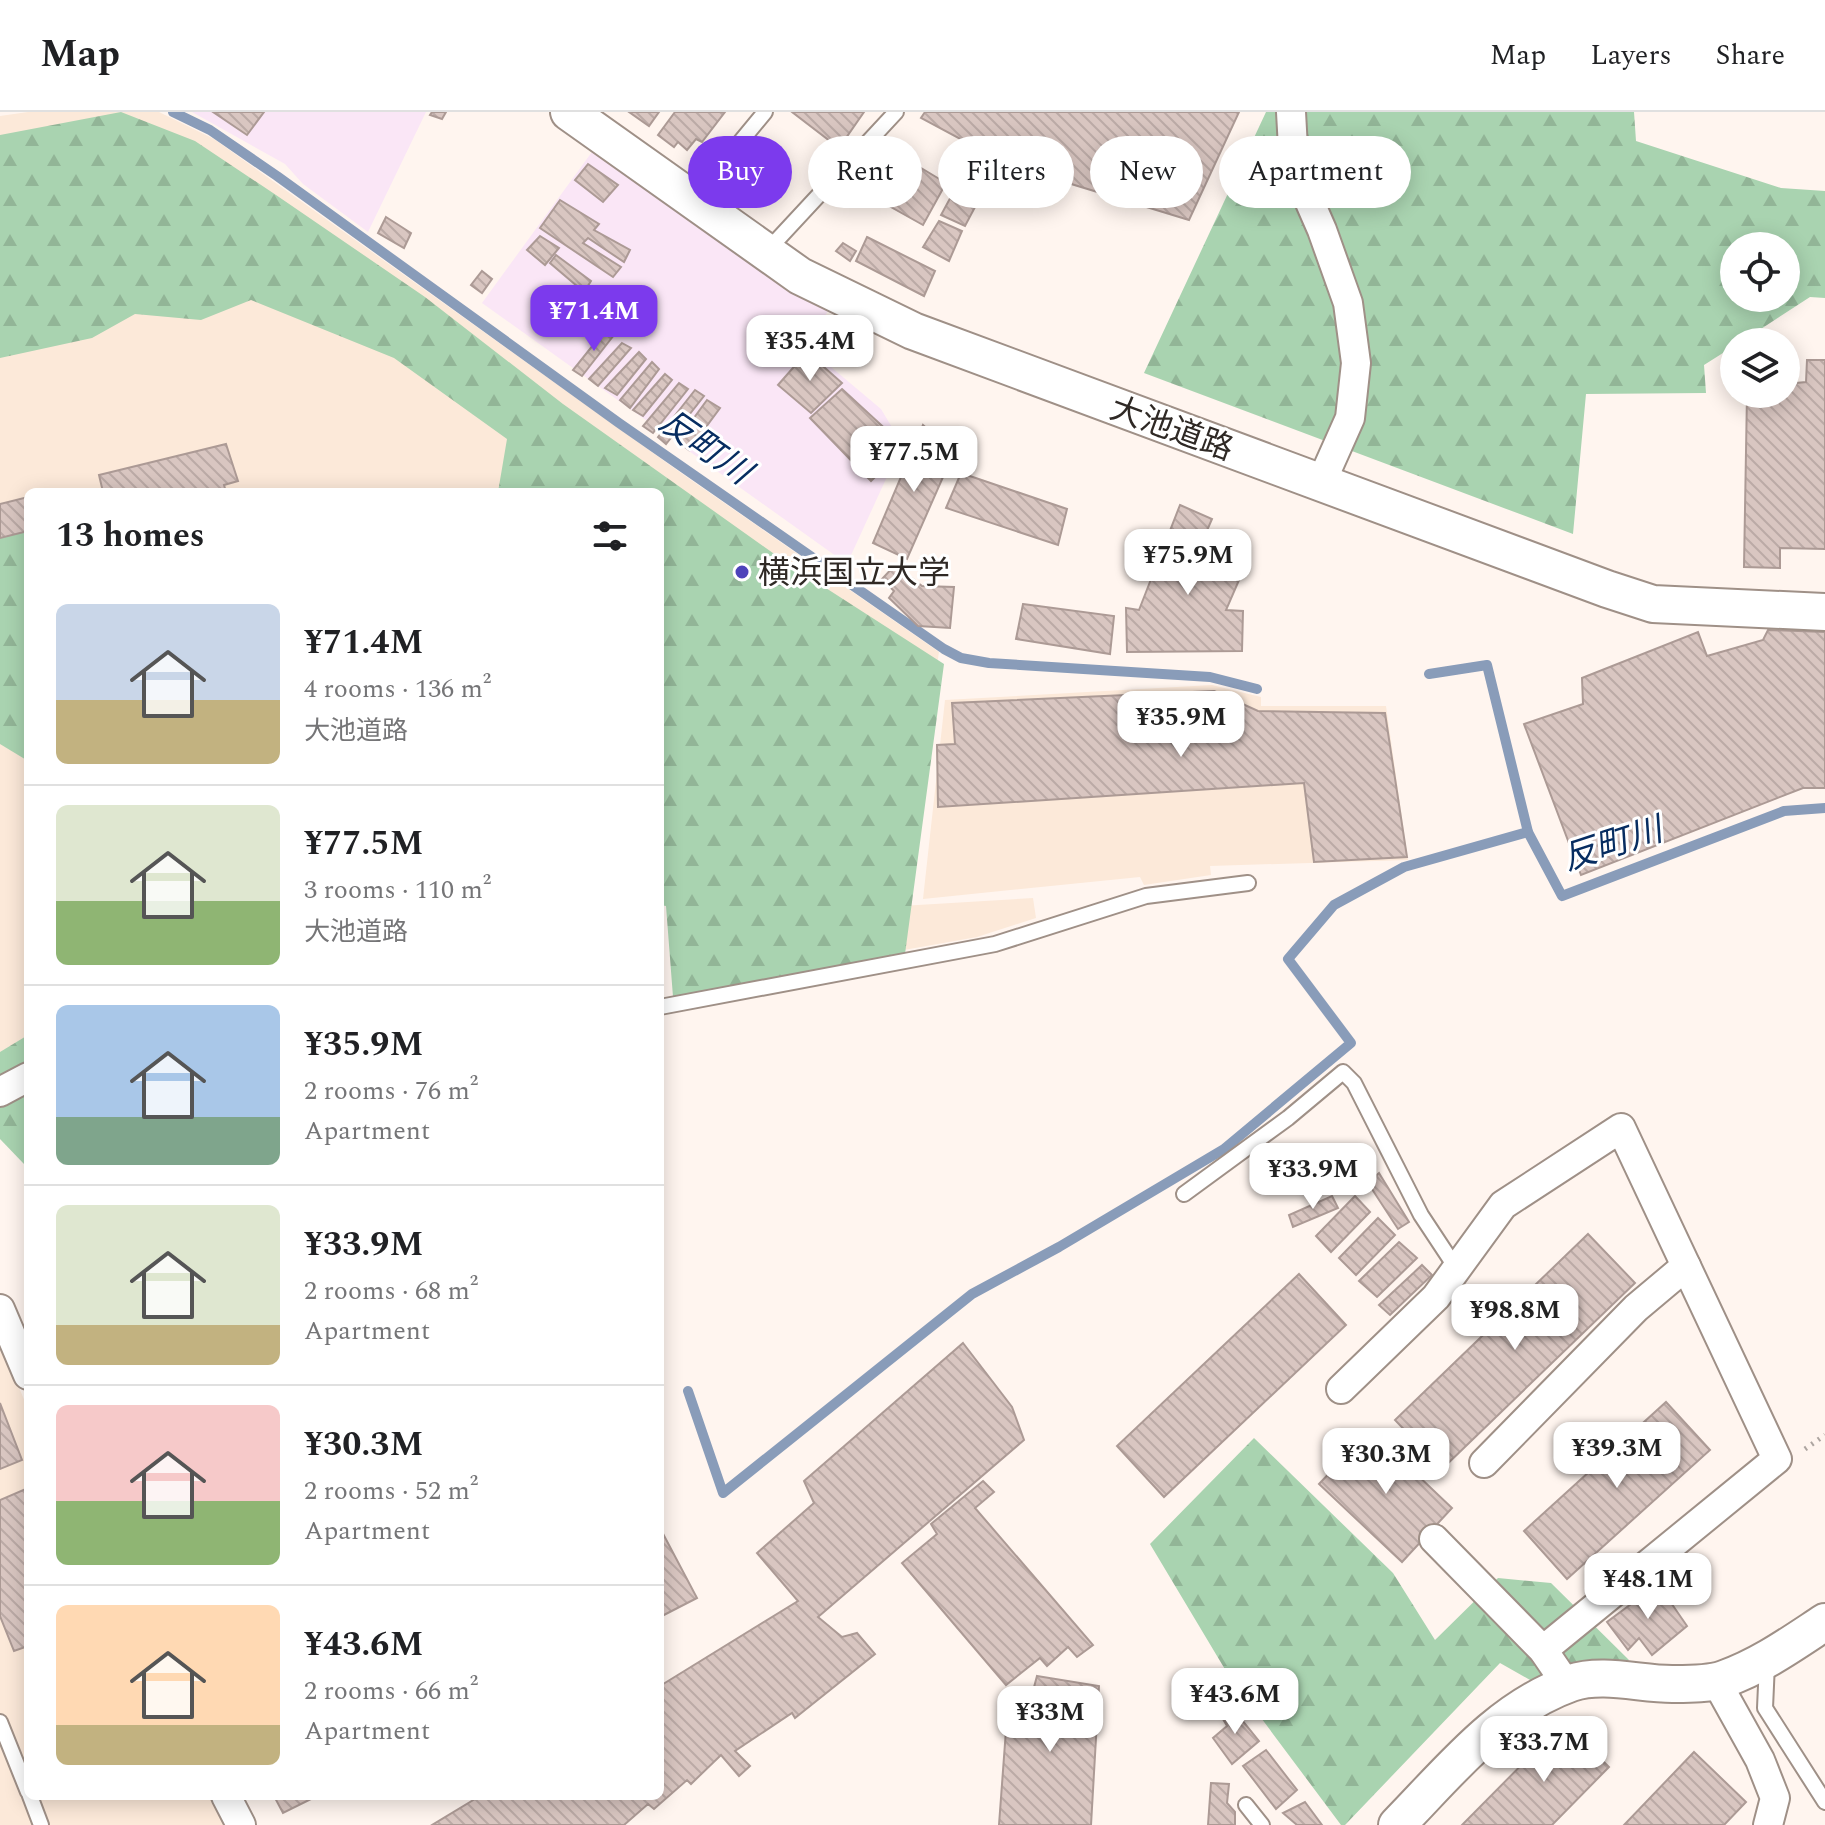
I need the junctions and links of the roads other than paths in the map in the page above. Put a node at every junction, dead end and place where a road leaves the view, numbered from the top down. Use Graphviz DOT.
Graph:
graph roads {
  1 [pos="569,112"];
  2 [pos="765,112"];
  3 [pos="896,112"];
  4 [pos="1291,112"];
  5 [pos="745,136"];
  6 [pos="688,196"];
  7 [pos="704,208"];
  8 [pos="766,252"];
  9 [pos="1321,483"];
  10 [pos="1825,612"];
  11 [pos="1248,883"];
  12 [pos="664,1006"];
  13 [pos="24,1079"];
  14 [pos="0,1092"];
  15 [pos="1184,1194"];
  16 [pos="1686,1266"];
  17 [pos="1456,1268"];
  18 [pos="0,1309"];
  19 [pos="24,1366"];
  20 [pos="1341,1389"];
  21 [pos="1484,1463"];
  22 [pos="1434,1539"];
  23 [pos="1825,1622"];
  24 [pos="1543,1650"];
  25 [pos="1768,1659"];
  26 [pos="1716,1681"];
  27 [pos="1567,1685"];
  28 [pos="0,1722"];
  29 [pos="24,1782"];
  30 [pos="31,1800"];
  31 [pos="228,1800"];
  32 [pos="1825,1802"];
  33 [pos="1246,1805"];
  34 [pos="41,1825"];
  35 [pos="241,1825"];
  36 [pos="1262,1825"];
  37 [pos="1397,1825"];
  38 [pos="1768,1825"];
  1 -- 6 [label="street, 大池道路"];
  2 -- 5 [label="lane"];
  3 -- 8 [label="lane"];
  4 -- 9 [label="street"];
  7 -- 8 [label="street, 大池道路"];
  8 -- 9 [label="street, 大池道路"];
  9 -- 10 [label="street, 大池道路"];
  11 -- 12 [label="lane"];
  13 -- 14 [label="street"];
  15 -- 17 [label="lane"];
  16 -- 17 [label="street"];
  16 -- 21 [label="street"];
  16 -- 24 [label="street"];
  17 -- 20 [label="street"];
  18 -- 19 [label="street"];
  22 -- 24 [label="street"];
  23 -- 25 [label="street"];
  24 -- 27 [label="street"];
  25 -- 26 [label="street"];
  25 -- 32 [label="lane"];
  26 -- 27 [label="street"];
  26 -- 38 [label="street"];
  27 -- 37 [label="street"];
  28 -- 29 [label="lane"];
  30 -- 34 [label="lane"];
  31 -- 35 [label="street"];
  33 -- 36 [label="lane"];
}
